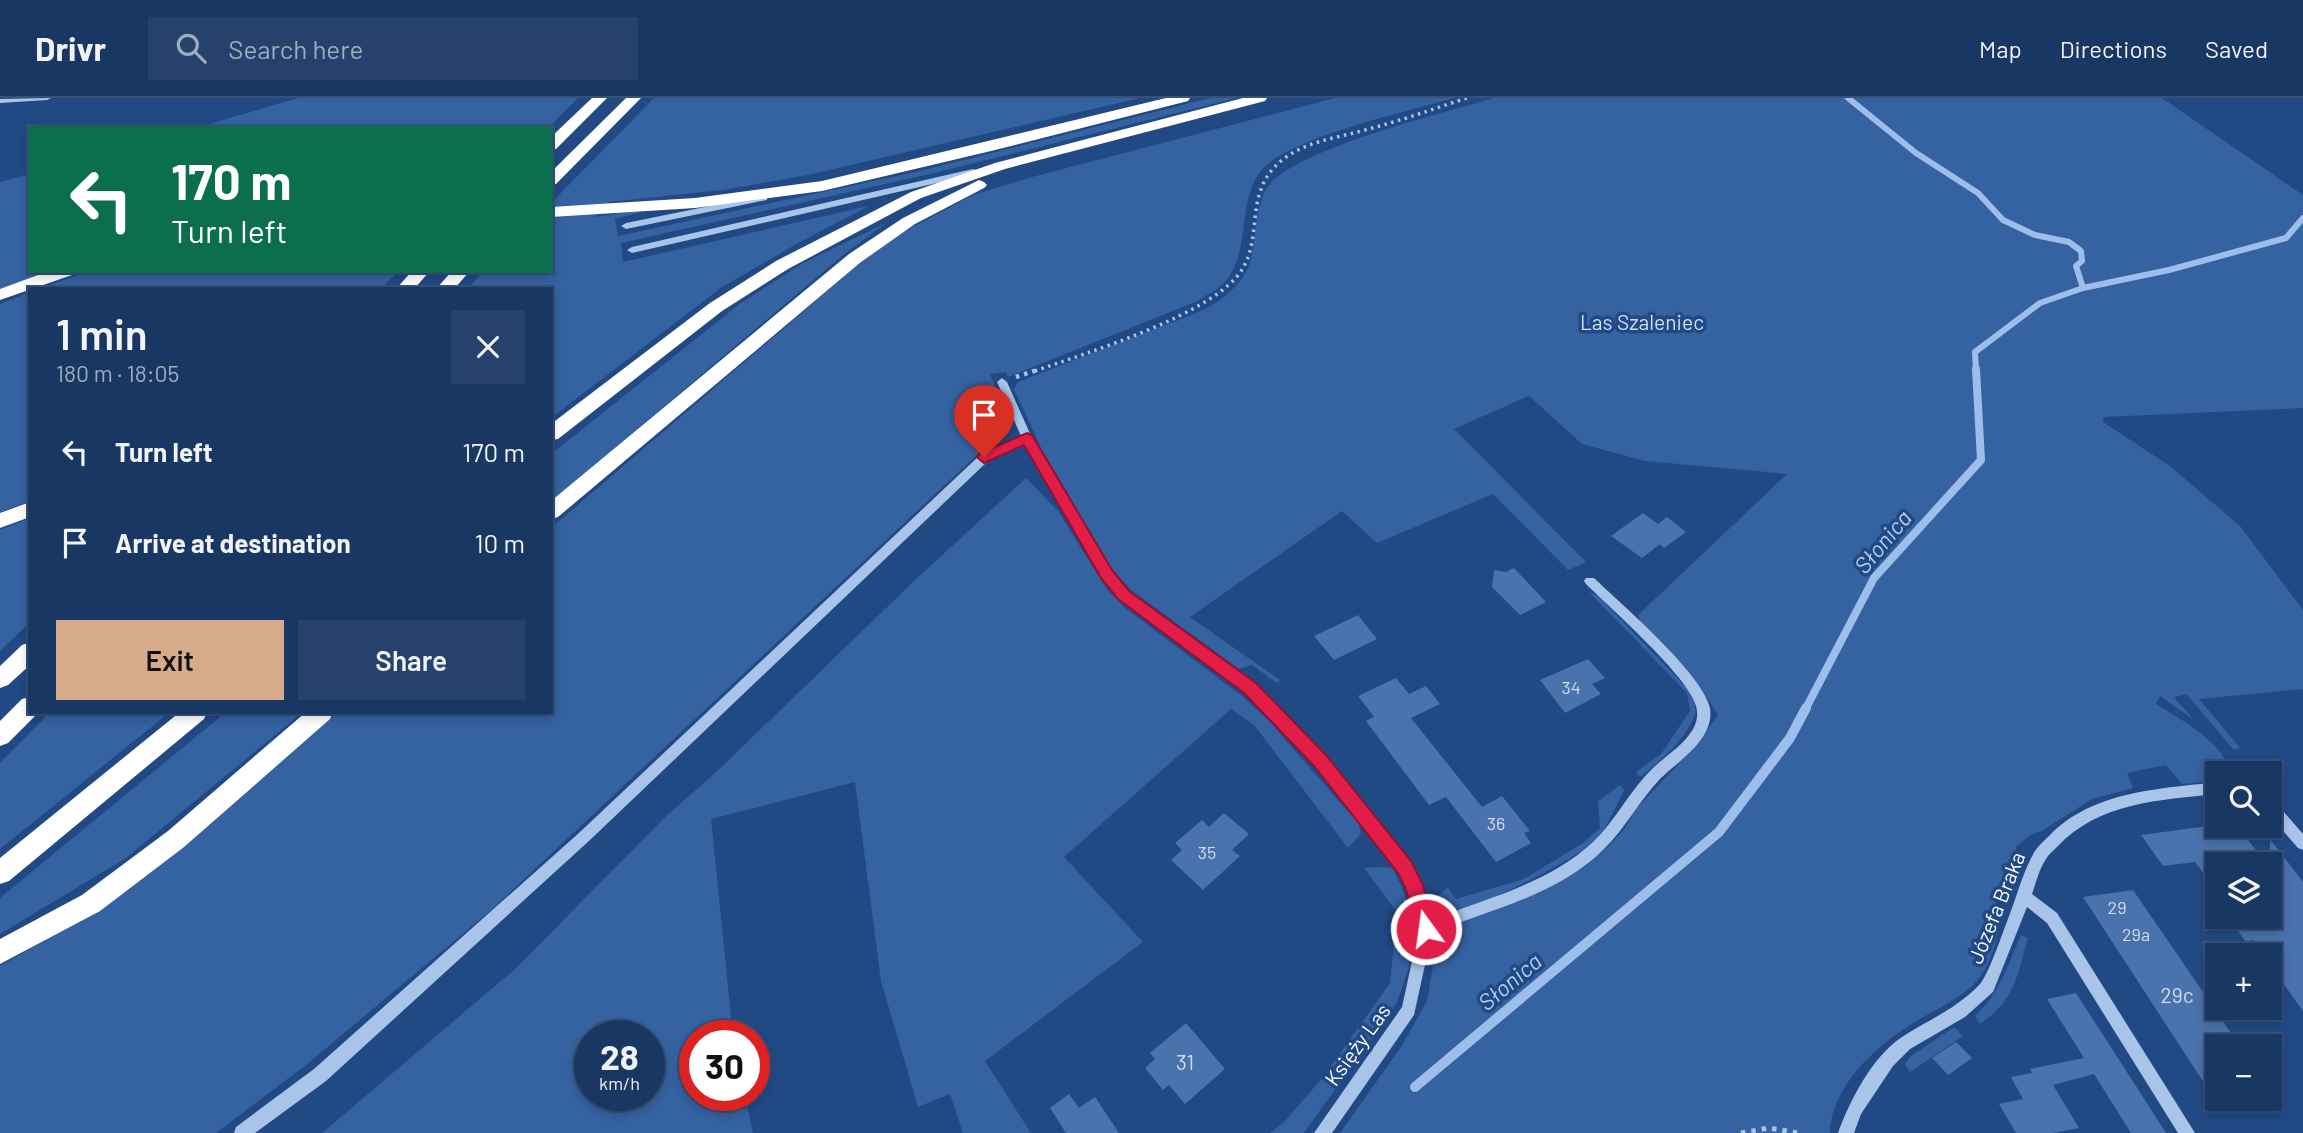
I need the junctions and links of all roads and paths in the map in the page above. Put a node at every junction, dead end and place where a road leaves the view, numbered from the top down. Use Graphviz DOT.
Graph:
graph roads {
  1 [pos="47,98"];
  2 [pos="600,98"];
  3 [pos="634,98"];
  4 [pos="1183,98"];
  5 [pos="1260,98"];
  6 [pos="1467,98"];
  7 [pos="0,101"];
  8 [pos="1142,129"];
  9 [pos="553,144"];
  10 [pos="1000,166"];
  11 [pos="553,179"];
  12 [pos="822,186"];
  13 [pos="553,212"];
  14 [pos="626,226"];
  15 [pos="632,250"];
  16 [pos="60,273"];
  17 [pos="420,273"];
  18 [pos="459,273"];
  19 [pos="406,287"];
  20 [pos="446,287"];
  21 [pos="0,295"];
  22 [pos="1002,382"];
  23 [pos="553,432"];
  24 [pos="1027,438"];
  25 [pos="28,510"];
  26 [pos="553,510"];
  27 [pos="0,521"];
  28 [pos="1590,581"];
  29 [pos="28,653"];
  30 [pos="0,679"];
  31 [pos="28,707"];
  32 [pos="194,714"];
  33 [pos="320,714"];
  34 [pos="0,736"];
  35 [pos="2205,790"];
  36 [pos="2282,820"];
  37 [pos="2303,844"];
  38 [pos="0,873"];
  39 [pos="2024,897"];
  40 [pos="1426,929"];
  41 [pos="0,952"];
  42 [pos="242,1133"];
  43 [pos="1322,1133"];
  44 [pos="1741,1133"];
  45 [pos="1798,1133"];
  46 [pos="1846,1133"];
  47 [pos="2187,1133"];
  1 -- 7 [label="street"];
  2 -- 9 [label="highway"];
  3 -- 11 [label="highway"];
  4 -- 12 [label="highway"];
  5 -- 8 [label="highway"];
  6 -- 22 [label="path"];
  8 -- 10 [label="highway"];
  8 -- 26 [label="highway"];
  10 -- 15 [label="street"];
  10 -- 23 [label="highway"];
  12 -- 13 [label="highway"];
  12 -- 14 [label="street"];
  16 -- 21 [label="highway"];
  17 -- 19 [label="highway"];
  18 -- 20 [label="highway"];
  22 -- 24 [label="street, Księży Las"];
  24 -- 40 [label="street, Księży Las"];
  24 -- 42 [label="street"];
  25 -- 27 [label="highway"];
  28 -- 40 [label="street"];
  29 -- 30 [label="highway"];
  31 -- 34 [label="highway"];
  32 -- 38 [label="highway"];
  33 -- 41 [label="highway"];
  35 -- 39 [label="street, Józefa Braka"];
  36 -- 37 [label="street"];
  39 -- 46 [label="street, Józefa Braka"];
  39 -- 47 [label="lane"];
  40 -- 43 [label="street, Księży Las"];
  44 -- 45 [label="path"];
}
